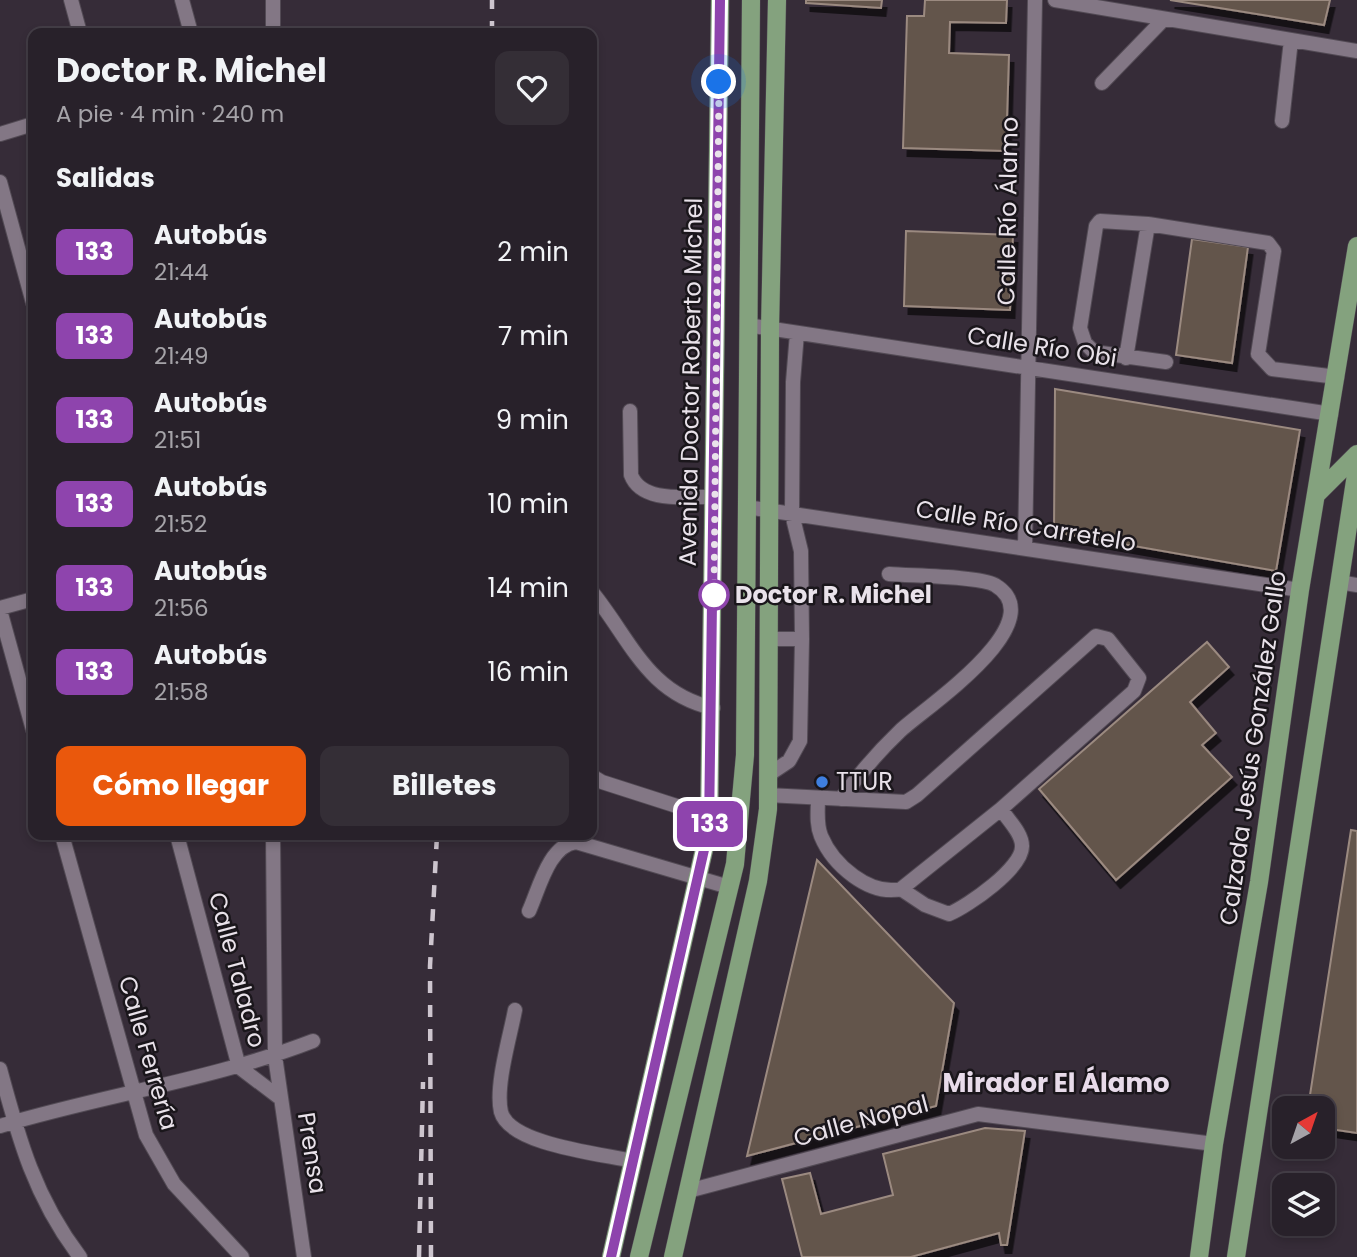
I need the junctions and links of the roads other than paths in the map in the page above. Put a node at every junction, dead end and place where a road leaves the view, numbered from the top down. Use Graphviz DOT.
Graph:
graph roads {
  1 [pos="71,0"];
  2 [pos="182,0"];
  3 [pos="274,0"];
  4 [pos="720,0"];
  5 [pos="751,0"];
  6 [pos="778,0"];
  7 [pos="1035,0"];
  8 [pos="1055,0"];
  9 [pos="1164,19"];
  10 [pos="79,28"];
  11 [pos="190,28"];
  12 [pos="273,28"];
  13 [pos="1291,40"];
  14 [pos="1357,51"];
  15 [pos="1101,83"];
  16 [pos="1282,121"];
  17 [pos="28,126"];
  18 [pos="0,134"];
  19 [pos="0,182"];
  20 [pos="1149,224"];
  21 [pos="1357,246"];
  22 [pos="28,285"];
  23 [pos="747,325"];
  24 [pos="770,329"];
  25 [pos="797,333"];
  26 [pos="1126,358"];
  27 [pos="1166,362"];
  28 [pos="1028,368"];
  29 [pos="1336,377"];
  30 [pos="630,411"];
  31 [pos="1331,414"];
  32 [pos="1357,454"];
  33 [pos="1357,468"];
  34 [pos="1317,494"];
  35 [pos="714,498"];
  36 [pos="746,507"];
  37 [pos="772,511"];
  38 [pos="792,514"];
  39 [pos="1025,549"];
  40 [pos="1351,549"];
  41 [pos="889,574"];
  42 [pos="1348,583"];
  43 [pos="1300,590"];
  44 [pos="597,598"];
  45 [pos="28,601"];
  46 [pos="0,609"];
  47 [pos="769,639"];
  48 [pos="802,639"];
  49 [pos="713,708"];
  50 [pos="28,712"];
  51 [pos="768,775"];
  52 [pos="597,779"];
  53 [pos="767,795"];
  54 [pos="818,798"];
  55 [pos="841,799"];
  56 [pos="1001,809"];
  57 [pos="710,817"];
  58 [pos="739,826"];
  59 [pos="63,840"];
  60 [pos="178,840"];
  61 [pos="273,840"];
  62 [pos="699,879"];
  63 [pos="729,887"];
  64 [pos="901,889"];
  65 [pos="529,911"];
  66 [pos="515,1010"];
  67 [pos="313,1041"];
  68 [pos="275,1056"];
  69 [pos="239,1067"];
  70 [pos="0,1069"];
  71 [pos="133,1090"];
  72 [pos="280,1098"];
  73 [pos="7,1124"];
  74 [pos="1214,1144"];
  75 [pos="633,1161"];
  76 [pos="688,1191"];
  77 [pos="80,1257"];
  78 [pos="242,1257"];
  79 [pos="304,1257"];
  80 [pos="611,1257"];
  81 [pos="639,1257"];
  82 [pos="673,1257"];
  83 [pos="1199,1257"];
  84 [pos="1236,1257"];
  1 -- 10 [label="street"];
  2 -- 11 [label="street"];
  3 -- 12 [label="street"];
  4 -- 35 [label="main road, Avenida Doctor Roberto Michel"];
  5 -- 23 [label="main road"];
  6 -- 24 [label="main road"];
  7 -- 28 [label="street, Calle Río Álamo"];
  8 -- 9 [label="street"];
  9 -- 13 [label="street"];
  9 -- 15 [label="street"];
  13 -- 14 [label="street"];
  13 -- 16 [label="street"];
  17 -- 18 [label="street"];
  19 -- 22 [label="street"];
  20 -- 26 [label="street"];
  20 -- 26 [label="street"];
  20 -- 29 [label="street"];
  21 -- 29 [label="main road, Calzada Jesús González Gallo"];
  23 -- 24 [label="street, Calle Río Obi"];
  23 -- 36 [label="main road"];
  24 -- 25 [label="street, Calle Río Obi"];
  24 -- 37 [label="main road"];
  25 -- 28 [label="street, Calle Río Obi"];
  25 -- 38 [label="street"];
  26 -- 27 [label="street"];
  28 -- 31 [label="street, Calle Río Obi"];
  28 -- 39 [label="street, Calle Río Álamo"];
  29 -- 31 [label="main road, Calzada Jesús González Gallo"];
  30 -- 35 [label="street"];
  31 -- 34 [label="main road, Calzada Jesús González Gallo"];
  32 -- 34 [label="main road"];
  33 -- 40 [label="main road"];
  34 -- 43 [label="main road, Calzada Jesús González Gallo"];
  35 -- 49 [label="main road, Avenida Doctor Roberto Michel"];
  36 -- 37 [label="street, Calle Río Carretelo"];
  36 -- 58 [label="main road"];
  37 -- 38 [label="street, Calle Río Carretelo"];
  37 -- 47 [label="main road"];
  38 -- 39 [label="street, Calle Río Carretelo"];
  38 -- 48 [label="street"];
  39 -- 43 [label="street, Calle Río Carretelo"];
  40 -- 42 [label="main road"];
  41 -- 55 [label="street"];
  42 -- 84 [label="main road"];
  43 -- 74 [label="main road, Calzada Jesús González Gallo"];
  44 -- 49 [label="street"];
  45 -- 46 [label="street"];
  46 -- 50 [label="street"];
  47 -- 48 [label="street"];
  47 -- 51 [label="main road"];
  48 -- 51 [label="street"];
  49 -- 57 [label="main road, Avenida Doctor Roberto Michel"];
  51 -- 53 [label="main road"];
  52 -- 57 [label="street"];
  53 -- 54 [label="street"];
  53 -- 76 [label="main road"];
  54 -- 55 [label="street"];
  54 -- 64 [label="street"];
  55 -- 56 [label="street"];
  56 -- 64 [label="street"];
  56 -- 64 [label="street"];
  57 -- 58 [label="street"];
  57 -- 62 [label="main road, Avenida Doctor Roberto Michel"];
  58 -- 63 [label="main road"];
  59 -- 71 [label="street, Calle Ferrería"];
  60 -- 69 [label="street, Calle Taladro"];
  61 -- 68 [label="street, Prensa"];
  62 -- 63 [label="street"];
  62 -- 65 [label="street"];
  62 -- 75 [label="main road, Avenida Doctor Roberto Michel"];
  63 -- 81 [label="main road"];
  66 -- 75 [label="street"];
  67 -- 68 [label="street"];
  68 -- 69 [label="street"];
  68 -- 72 [label="street, Prensa"];
  69 -- 71 [label="street"];
  69 -- 72 [label="street, Calle Taladro"];
  70 -- 73 [label="street"];
  71 -- 73 [label="street"];
  71 -- 78 [label="street, Calle Ferrería"];
  72 -- 79 [label="street, Prensa"];
  73 -- 77 [label="street"];
  74 -- 76 [label="street, Calle Nopal"];
  74 -- 83 [label="main road, Calzada Jesús González Gallo"];
  75 -- 80 [label="main road, Avenida Doctor Roberto Michel"];
  76 -- 82 [label="main road"];
}
